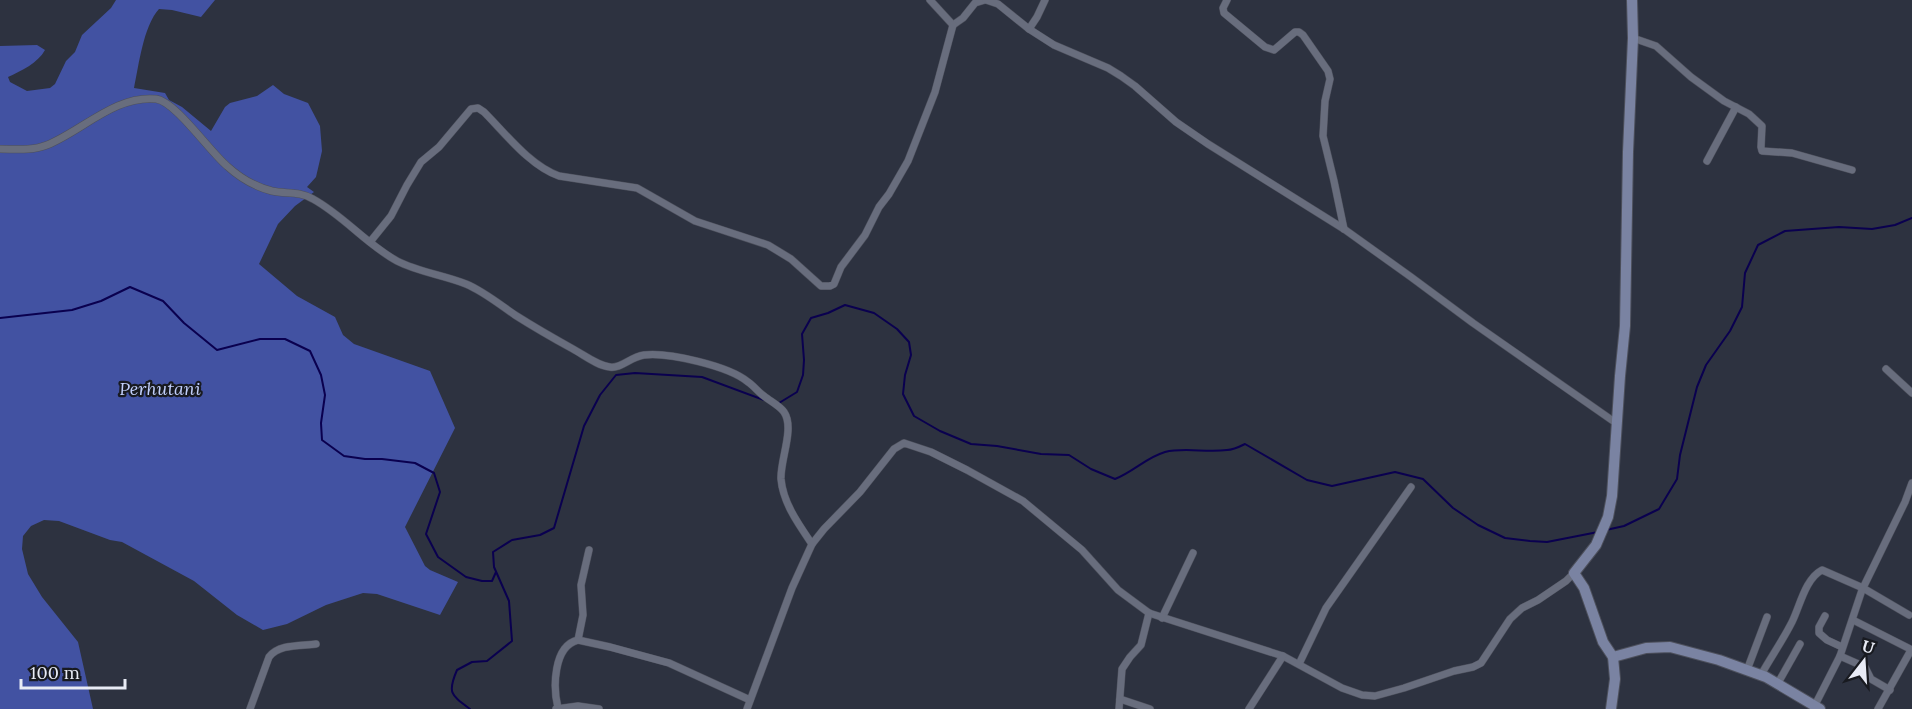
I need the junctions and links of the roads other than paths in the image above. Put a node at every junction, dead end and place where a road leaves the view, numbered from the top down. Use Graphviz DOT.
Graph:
graph roads {
  1 [pos="930,0"];
  2 [pos="986,0"];
  3 [pos="1046,0"];
  4 [pos="1227,0"];
  5 [pos="1632,0"];
  6 [pos="953,25"];
  7 [pos="1029,29"];
  8 [pos="1633,38"];
  9 [pos="1736,107"];
  10 [pos="0,149"];
  11 [pos="1707,161"];
  12 [pos="1852,170"];
  13 [pos="1344,229"];
  14 [pos="370,242"];
  15 [pos="1886,369"];
  16 [pos="1912,393"];
  17 [pos="1616,423"];
  18 [pos="1912,483"];
  19 [pos="1411,487"];
  20 [pos="1909,504"];
  21 [pos="812,544"];
  22 [pos="589,550"];
  23 [pos="1193,553"];
  24 [pos="1574,573"];
  25 [pos="1863,588"];
  26 [pos="1149,613"];
  27 [pos="1909,615"];
  28 [pos="1825,616"];
  29 [pos="1767,617"];
  30 [pos="1162,618"];
  31 [pos="1853,620"];
  32 [pos="578,640"];
  33 [pos="316,644"];
  34 [pos="1800,644"];
  35 [pos="1842,647"];
  36 [pos="1911,650"];
  37 [pos="1283,656"];
  38 [pos="1840,656"];
  39 [pos="1613,657"];
  40 [pos="1299,664"];
  41 [pos="1747,670"];
  42 [pos="1761,675"];
  43 [pos="1778,683"];
  44 [pos="1890,690"];
  45 [pos="1120,699"];
  46 [pos="750,700"];
  47 [pos="1817,707"];
  48 [pos="557,708"];
  49 [pos="250,709"];
  50 [pos="599,709"];
  51 [pos="747,709"];
  52 [pos="1119,709"];
  53 [pos="1150,709"];
  54 [pos="1249,709"];
  55 [pos="1611,709"];
  56 [pos="1878,709"];
  1 -- 6 [label="street"];
  2 -- 6 [label="street"];
  2 -- 7 [label="street"];
  3 -- 7 [label="street"];
  4 -- 13 [label="street"];
  5 -- 8 [label="street"];
  6 -- 14 [label="street"];
  7 -- 13 [label="street"];
  8 -- 9 [label="street"];
  8 -- 17 [label="street"];
  9 -- 11 [label="street"];
  9 -- 12 [label="street"];
  10 -- 14 [label="street"];
  13 -- 17 [label="street"];
  14 -- 21 [label="street"];
  15 -- 16 [label="street"];
  17 -- 24 [label="street"];
  18 -- 20 [label="street"];
  19 -- 40 [label="street"];
  20 -- 25 [label="street"];
  21 -- 26 [label="street"];
  21 -- 46 [label="street"];
  22 -- 32 [label="street"];
  23 -- 30 [label="street"];
  24 -- 39 [label="street"];
  24 -- 40 [label="street"];
  25 -- 27 [label="street"];
  25 -- 31 [label="street"];
  25 -- 42 [label="street"];
  26 -- 30 [label="street"];
  26 -- 45 [label="street"];
  28 -- 35 [label="street"];
  29 -- 41 [label="street"];
  30 -- 37 [label="street"];
  31 -- 35 [label="street"];
  31 -- 36 [label="street"];
  32 -- 46 [label="street"];
  32 -- 48 [label="street"];
  33 -- 49 [label="street"];
  34 -- 43 [label="street"];
  35 -- 38 [label="street"];
  36 -- 44 [label="street"];
  37 -- 40 [label="street"];
  37 -- 54 [label="street"];
  38 -- 44 [label="street"];
  38 -- 47 [label="street"];
  39 -- 41 [label="street"];
  39 -- 55 [label="street"];
  41 -- 42 [label="street"];
  42 -- 43 [label="street"];
  43 -- 47 [label="street"];
  44 -- 56 [label="street"];
  45 -- 52 [label="street"];
  45 -- 53 [label="street"];
  46 -- 51 [label="street"];
  48 -- 50 [label="street"];
}
